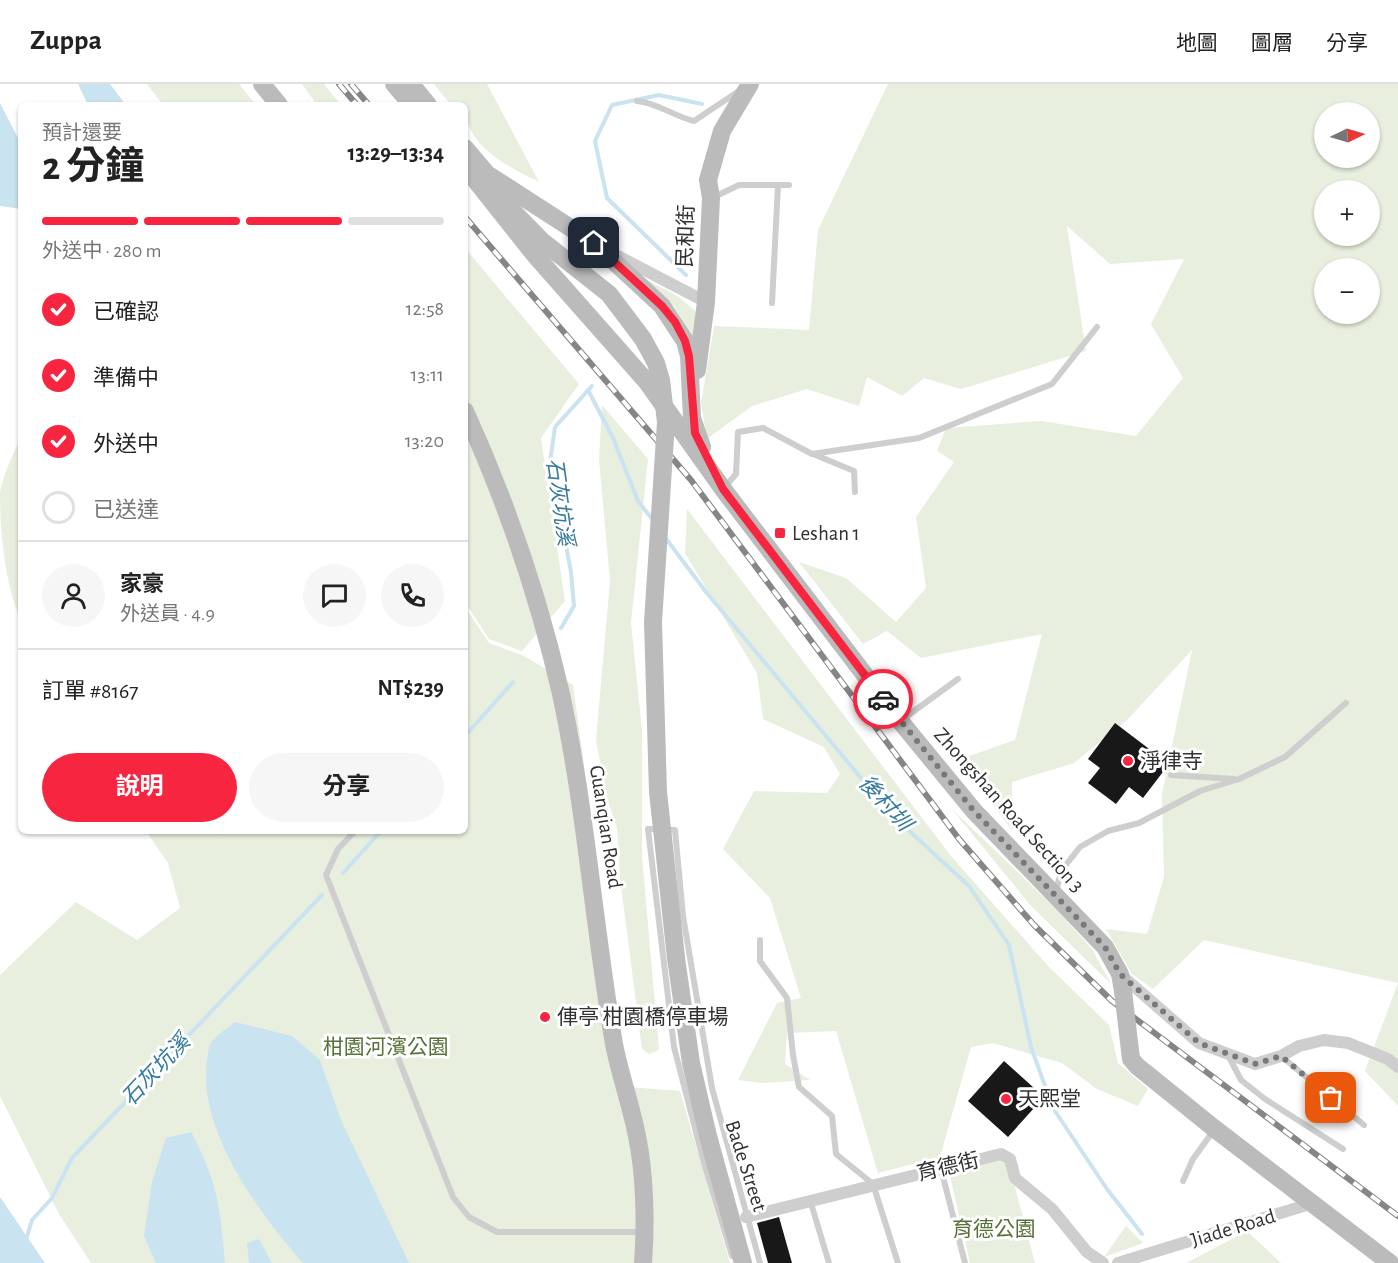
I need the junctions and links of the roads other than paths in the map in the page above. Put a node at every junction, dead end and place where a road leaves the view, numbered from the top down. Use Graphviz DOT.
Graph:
graph roads {
  1 [pos="262,84"];
  2 [pos="394,84"];
  3 [pos="411,84"];
  4 [pos="749,84"];
  5 [pos="637,101"];
  6 [pos="277,102"];
  7 [pos="409,102"];
  8 [pos="426,102"];
  9 [pos="468,153"];
  10 [pos="468,169"];
  11 [pos="485,181"];
  12 [pos="778,185"];
  13 [pos="789,185"];
  14 [pos="711,198"];
  15 [pos="594,243"];
  16 [pos="706,302"];
  17 [pos="772,303"];
  18 [pos="1097,327"];
  19 [pos="692,398"];
  20 [pos="468,418"];
  21 [pos="812,454"];
  22 [pos="723,489"];
  23 [pos="855,492"];
  24 [pos="958,679"];
  25 [pos="1346,703"];
  26 [pos="900,721"];
  27 [pos="1171,775"];
  28 [pos="1239,779"];
  29 [pos="352,834"];
  30 [pos="1054,897"];
  31 [pos="760,940"];
  32 [pos="1121,982"];
  33 [pos="1228,1054"];
  34 [pos="1281,1056"];
  35 [pos="1398,1067"];
  36 [pos="696,1083"];
  37 [pos="1364,1125"];
  38 [pos="1215,1129"];
  39 [pos="1343,1149"];
  40 [pos="941,1168"];
  41 [pos="1184,1181"];
  42 [pos="873,1184"];
  43 [pos="809,1200"];
  44 [pos="1313,1203"];
  45 [pos="746,1217"];
  46 [pos="645,1232"];
  47 [pos="643,1263"];
  48 [pos="734,1263"];
  49 [pos="743,1263"];
  50 [pos="753,1263"];
  51 [pos="760,1263"];
  52 [pos="829,1263"];
  53 [pos="898,1263"];
  54 [pos="965,1263"];
  55 [pos="1103,1263"];
  56 [pos="1118,1263"];
  57 [pos="1390,1263"];
  1 -- 6 [label="street"];
  2 -- 7 [label="street"];
  3 -- 8 [label="street"];
  4 -- 5 [label="lane"];
  4 -- 14 [label="street, 民和街"];
  9 -- 11 [label="street, Zhongshan Road Section 3"];
  10 -- 11 [label="street, Zhongshan Road Section 3"];
  11 -- 15 [label="street, Zhongshan Road Section 3"];
  11 -- 22 [label="street, Zhongshan Road Section 3"];
  11 -- 36 [label="street, Bade Street, bridge"];
  12 -- 13 [label="lane"];
  12 -- 14 [label="lane"];
  12 -- 17 [label="lane"];
  14 -- 16 [label="street, 民和街"];
  15 -- 16 [label="street"];
  15 -- 19 [label="street, Zhongshan Road Section 3"];
  16 -- 19 [label="street, 民和街"];
  18 -- 21 [label="lane"];
  19 -- 22 [label="street, Zhongshan Road Section 3"];
  20 -- 46 [label="street, Guanqian Road"];
  21 -- 22 [label="lane"];
  21 -- 23 [label="lane"];
  22 -- 26 [label="street, Zhongshan Road Section 3"];
  24 -- 26 [label="lane"];
  25 -- 28 [label="lane"];
  26 -- 30 [label="street, Zhongshan Road Section 3"];
  27 -- 28 [label="lane"];
  28 -- 30 [label="lane"];
  29 -- 46 [label="lane"];
  30 -- 32 [label="street, Zhongshan Road Section 3"];
  31 -- 42 [label="lane"];
  32 -- 33 [label="street"];
  32 -- 38 [label="street, bridge"];
  33 -- 34 [label="street"];
  33 -- 39 [label="lane"];
  34 -- 35 [label="street"];
  34 -- 37 [label="lane"];
  36 -- 49 [label="street, Bade Street"];
  36 -- 50 [label="street, Bade Street"];
  38 -- 41 [label="lane"];
  38 -- 44 [label="street"];
  40 -- 42 [label="street, 育德街"];
  40 -- 54 [label="lane"];
  40 -- 55 [label="street, 育德街"];
  42 -- 43 [label="street, 育德街"];
  42 -- 53 [label="lane"];
  43 -- 45 [label="street, 育德街"];
  43 -- 52 [label="lane"];
  44 -- 56 [label="street, Jiade Road"];
  44 -- 57 [label="street"];
  45 -- 48 [label="lane"];
  45 -- 51 [label="lane"];
  46 -- 47 [label="street, Guanqian Road"];
}
